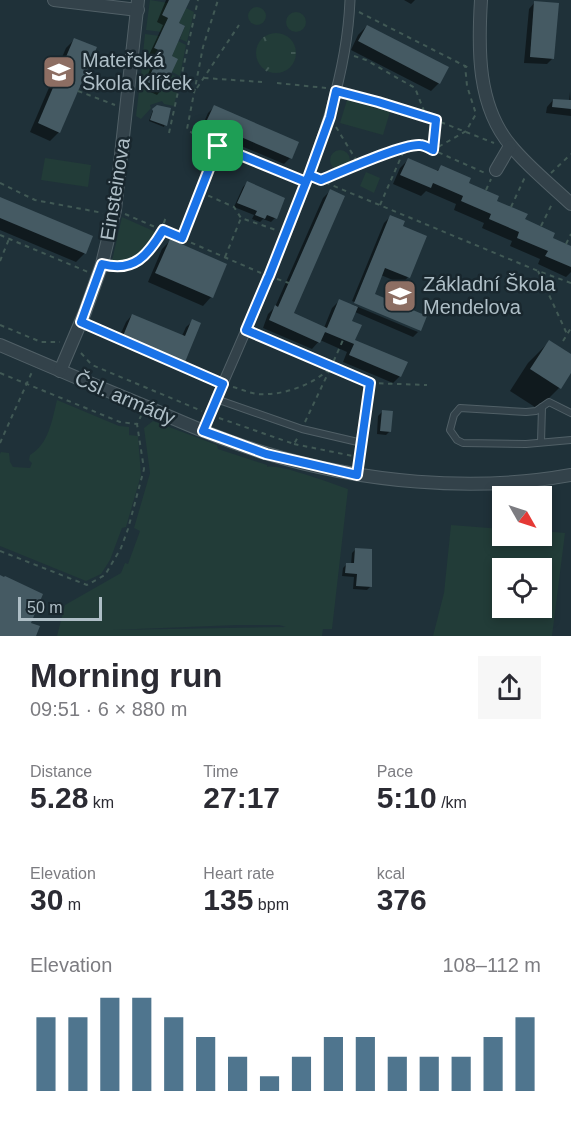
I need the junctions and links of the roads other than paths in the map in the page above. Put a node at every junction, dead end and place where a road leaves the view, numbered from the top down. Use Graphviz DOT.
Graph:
graph roads {
  1 [pos="54,0"];
  2 [pos="481,0"];
  3 [pos="350,3"];
  4 [pos="138,5"];
  5 [pos="509,148"];
  6 [pos="494,173"];
  7 [pos="571,204"];
  8 [pos="0,345"];
  9 [pos="60,370"];
  10 [pos="216,399"];
  11 [pos="542,407"];
  12 [pos="571,413"];
  13 [pos="203,431"];
  14 [pos="571,440"];
  15 [pos="541,442"];
  16 [pos="357,475"];
  17 [pos="571,475"];
  1 -- 4 [label="street"];
  2 -- 5 [label="street"];
  3 -- 10 [label="street"];
  4 -- 9 [label="street, Einsteinova"];
  5 -- 6 [label="street"];
  5 -- 7 [label="street"];
  8 -- 9 [label="street, Čsl. armády"];
  9 -- 13 [label="street, Čsl. armády"];
  10 -- 13 [label="lane"];
  10 -- 16 [label="lane"];
  11 -- 12 [label="lane"];
  11 -- 15 [label="lane"];
  11 -- 15 [label="lane"];
  13 -- 16 [label="street, Čsl. armády"];
  14 -- 15 [label="lane"];
  16 -- 17 [label="street, Čsl. armády"];
}
